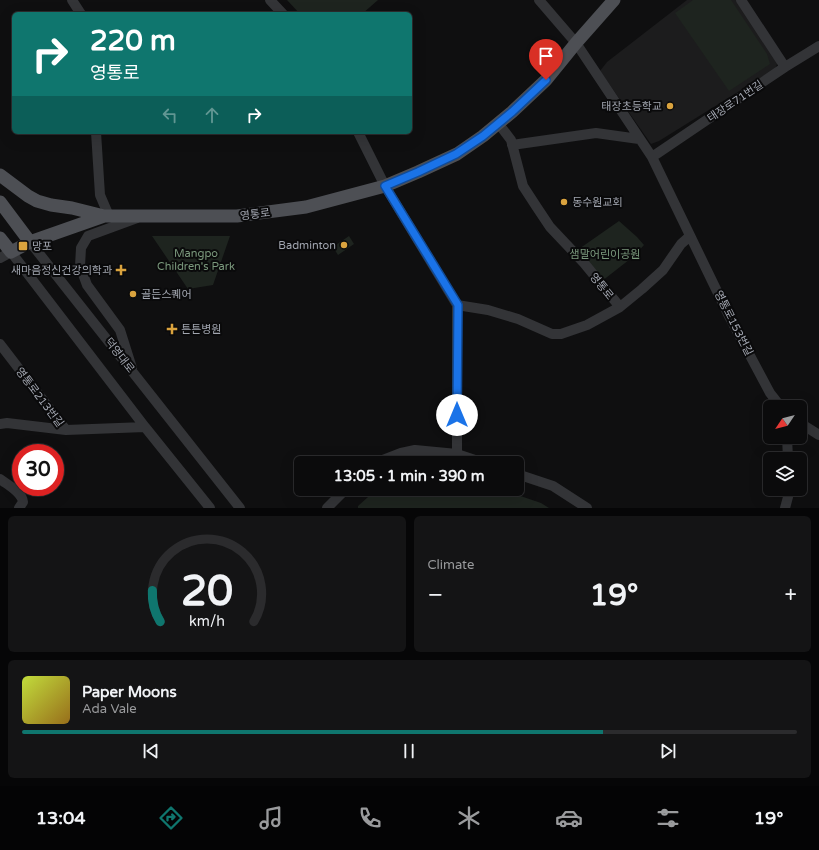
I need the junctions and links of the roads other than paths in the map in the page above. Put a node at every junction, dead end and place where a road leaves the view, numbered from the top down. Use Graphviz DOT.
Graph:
graph roads {
  1 [pos="72,0"];
  2 [pos="270,0"];
  3 [pos="539,0"];
  4 [pos="614,0"];
  5 [pos="741,0"];
  6 [pos="80,12"];
  7 [pos="281,12"];
  8 [pos="576,43"];
  9 [pos="819,46"];
  10 [pos="785,67"];
  11 [pos="498,124"];
  12 [pos="96,134"];
  13 [pos="359,134"];
  14 [pos="639,139"];
  15 [pos="512,145"];
  16 [pos="652,157"];
  17 [pos="0,175"];
  18 [pos="385,186"];
  19 [pos="0,202"];
  20 [pos="106,216"];
  21 [pos="140,217"];
  22 [pos="690,236"];
  23 [pos="0,238"];
  24 [pos="30,242"];
  25 [pos="5,255"];
  26 [pos="458,305"];
  27 [pos="620,307"];
  28 [pos="0,344"];
  29 [pos="134,373"];
  30 [pos="775,400"];
  31 [pos="0,424"];
  32 [pos="145,427"];
  33 [pos="807,428"];
  34 [pos="66,430"];
  35 [pos="819,435"];
  36 [pos="457,454"];
  37 [pos="395,456"];
  38 [pos="463,456"];
  39 [pos="524,476"];
  40 [pos="0,479"];
  41 [pos="340,496"];
  42 [pos="788,496"];
  43 [pos="331,507"];
  44 [pos="19,508"];
  45 [pos="210,508"];
  46 [pos="240,508"];
  47 [pos="587,508"];
  48 [pos="785,508"];
  1 -- 6 [label="street"];
  2 -- 7 [label="street"];
  3 -- 8 [label="street, 영통로153번길"];
  4 -- 8 [label="main road, 영통로"];
  5 -- 10 [label="street"];
  8 -- 11 [label="main road, 영통로"];
  8 -- 14 [label="street, 영통로153번길"];
  9 -- 10 [label="street, 태장로71번길"];
  10 -- 16 [label="street, 태장로71번길"];
  11 -- 15 [label="street, 영통로"];
  11 -- 18 [label="main road, 영통로"];
  12 -- 20 [label="street"];
  13 -- 18 [label="street"];
  14 -- 15 [label="street"];
  14 -- 16 [label="street, 영통로153번길"];
  15 -- 27 [label="street, 영통로"];
  16 -- 22 [label="street, 영통로153번길"];
  17 -- 20 [label="main road"];
  18 -- 21 [label="main road, 영통로"];
  18 -- 26 [label="street"];
  19 -- 24 [label="main road, 덕영대로"];
  20 -- 21 [label="main road, 영통로"];
  20 -- 24 [label="main road, 영통로"];
  21 -- 29 [label="street"];
  22 -- 27 [label="street"];
  22 -- 30 [label="street, 영통로153번길"];
  23 -- 25 [label="main road"];
  24 -- 25 [label="main road, 영통로"];
  24 -- 29 [label="street, 덕영대로"];
  25 -- 32 [label="street"];
  26 -- 27 [label="street"];
  26 -- 36 [label="street"];
  28 -- 34 [label="street, 영통로213번길"];
  29 -- 46 [label="street, 덕영대로"];
  31 -- 34 [label="street"];
  32 -- 34 [label="street"];
  32 -- 45 [label="street"];
  33 -- 35 [label="street"];
  36 -- 37 [label="street"];
  36 -- 38 [label="street"];
  39 -- 47 [label="street"];
  40 -- 44 [label="street"];
  41 -- 43 [label="street"];
  42 -- 48 [label="street"];
}
